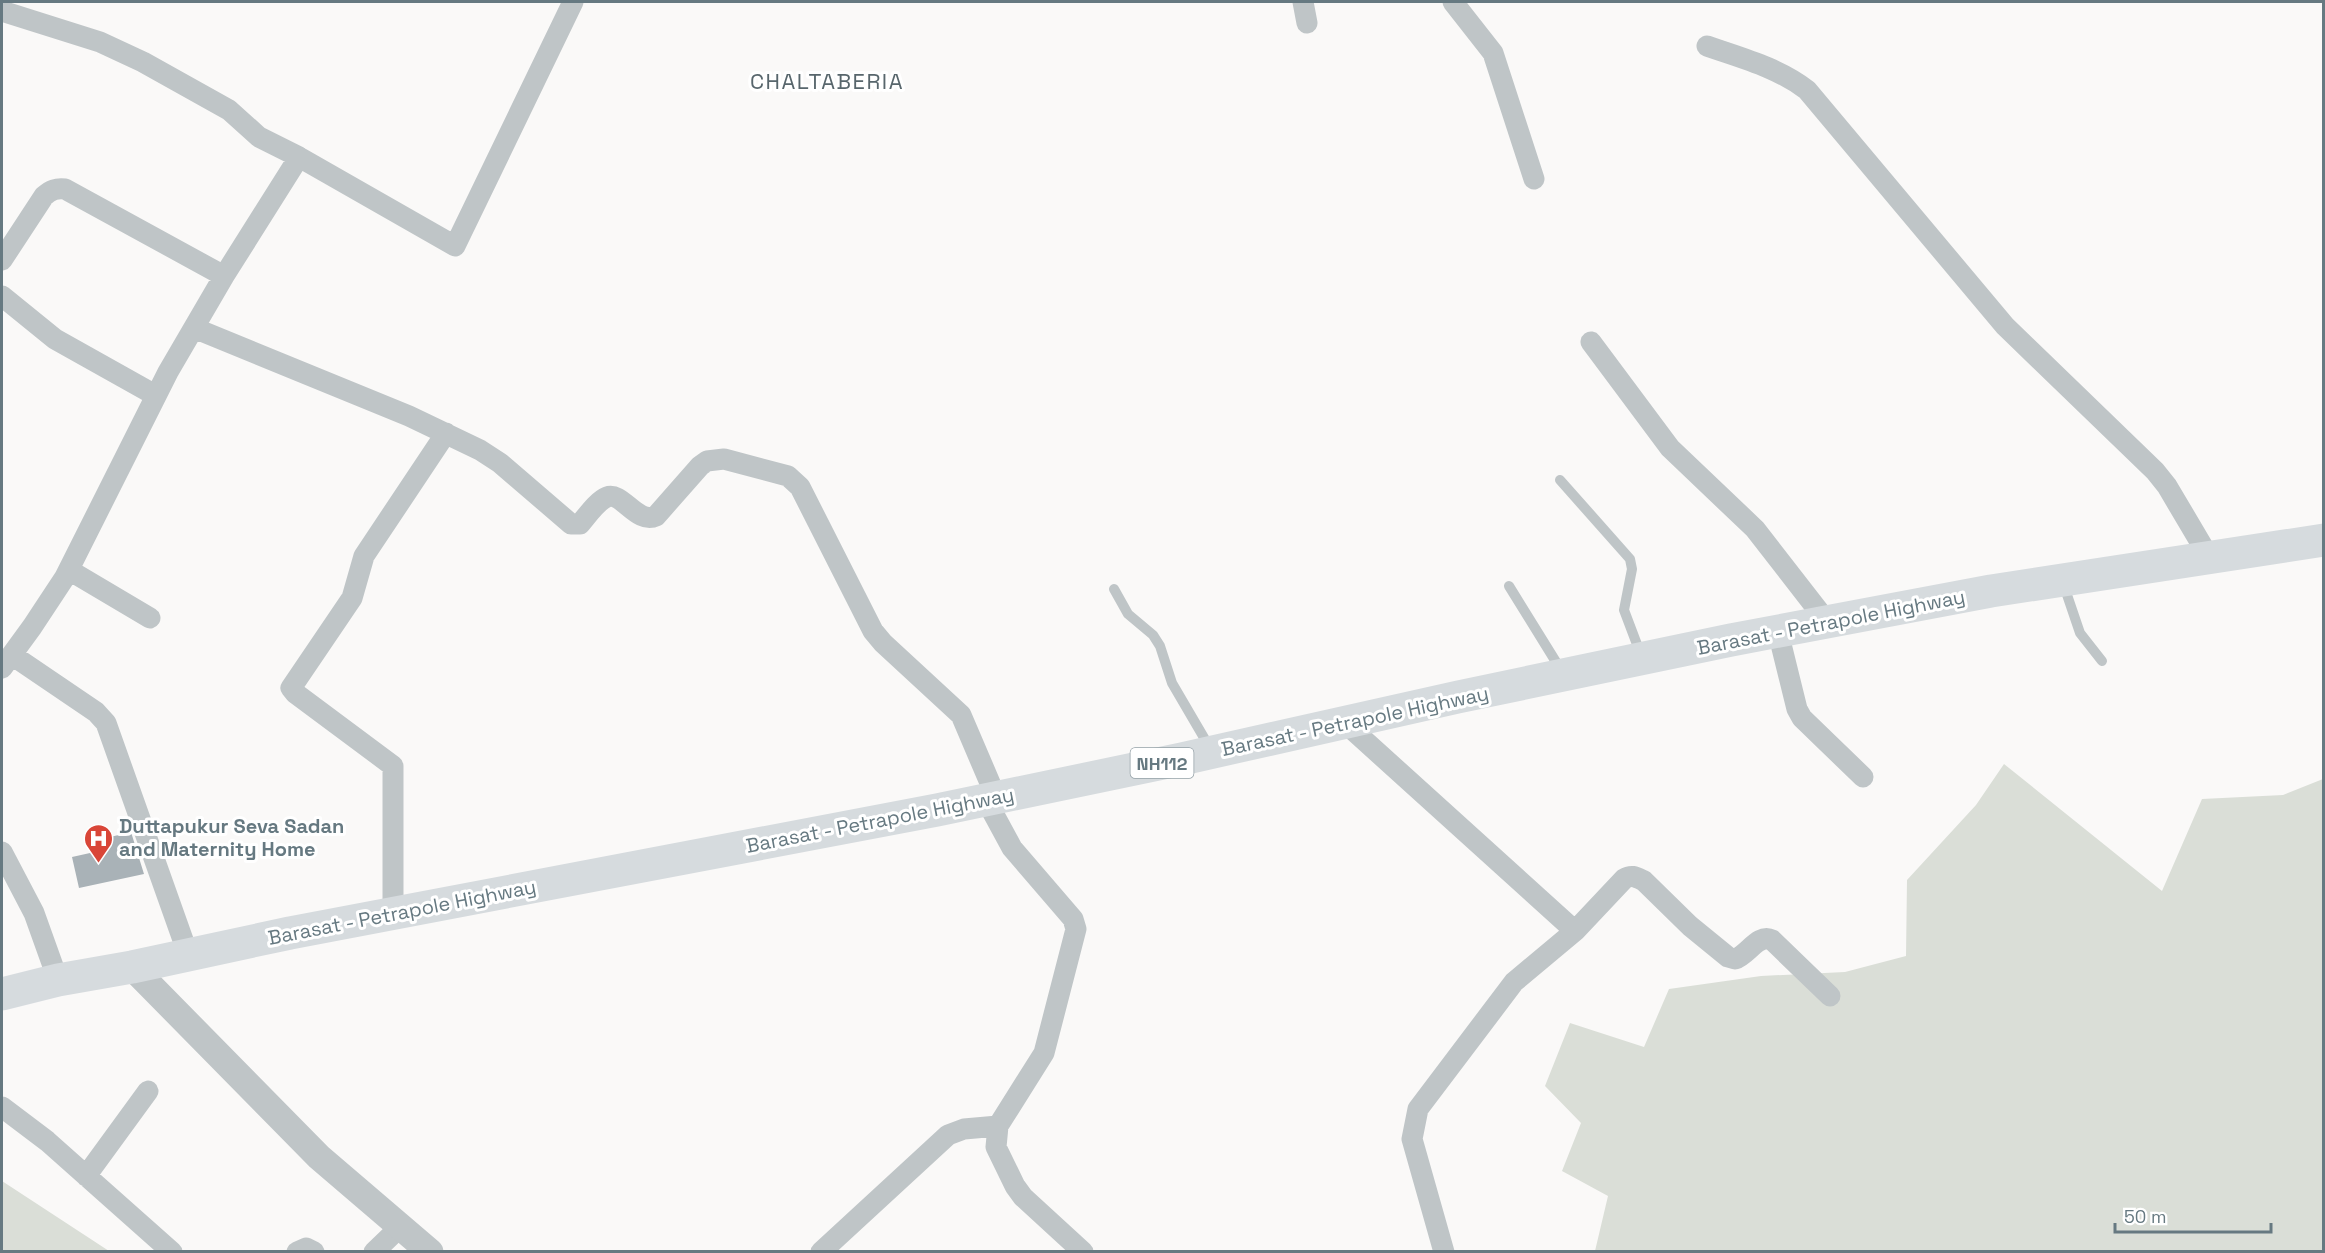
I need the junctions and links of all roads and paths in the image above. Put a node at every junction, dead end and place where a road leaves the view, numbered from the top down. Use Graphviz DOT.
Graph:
graph roads {
  1 [pos="573,2"];
  2 [pos="1303,2"];
  3 [pos="1453,2"];
  4 [pos="2,11"];
  5 [pos="1306,23"];
  6 [pos="1707,46"];
  7 [pos="299,157"];
  8 [pos="1534,179"];
  9 [pos="2,260"];
  10 [pos="224,276"];
  11 [pos="2,296"];
  12 [pos="194,328"];
  13 [pos="1591,342"];
  14 [pos="155,395"];
  15 [pos="446,433"];
  16 [pos="1560,480"];
  17 [pos="2323,540"];
  18 [pos="2209,557"];
  19 [pos="69,570"];
  20 [pos="2062,580"];
  21 [pos="1509,586"];
  22 [pos="1114,589"];
  23 [pos="150,618"];
  24 [pos="1828,623"];
  25 [pos="1778,632"];
  26 [pos="1642,660"];
  27 [pos="7,661"];
  28 [pos="2102,661"];
  29 [pos="1564,676"];
  30 [pos="1344,722"];
  31 [pos="1212,752"];
  32 [pos="1863,777"];
  33 [pos="991,798"];
  34 [pos="2,852"];
  35 [pos="393,914"];
  36 [pos="1575,931"];
  37 [pos="188,954"];
  38 [pos="132,967"];
  39 [pos="58,980"];
  40 [pos="2,994"];
  41 [pos="1830,996"];
  42 [pos="148,1091"];
  43 [pos="2,1107"];
  44 [pos="998,1126"];
  45 [pos="86,1176"];
  46 [pos="400,1226"];
  47 [pos="172,1251"];
  48 [pos="297,1251"];
  49 [pos="314,1251"];
  50 [pos="374,1251"];
  51 [pos="430,1251"];
  52 [pos="821,1251"];
  53 [pos="1083,1251"];
  54 [pos="1444,1251"];
  1 -- 7 [label="street"];
  2 -- 5 [label="street"];
  3 -- 8 [label="street"];
  4 -- 7 [label="street"];
  6 -- 18 [label="street"];
  7 -- 10 [label="street"];
  9 -- 10 [label="street"];
  10 -- 12 [label="street"];
  11 -- 14 [label="street"];
  12 -- 14 [label="street"];
  12 -- 15 [label="street"];
  13 -- 24 [label="street"];
  14 -- 19 [label="street"];
  15 -- 33 [label="street"];
  15 -- 35 [label="street"];
  16 -- 26 [label="lane"];
  17 -- 18 [label="highway, Barasat - Petrapole Highway / NH112"];
  18 -- 20 [label="highway, Barasat - Petrapole Highway / NH112"];
  19 -- 23 [label="street"];
  19 -- 27 [label="street"];
  20 -- 24 [label="highway, Barasat - Petrapole Highway / NH112"];
  20 -- 28 [label="lane"];
  21 -- 29 [label="lane"];
  22 -- 31 [label="lane"];
  24 -- 25 [label="highway, Barasat - Petrapole Highway / NH112"];
  25 -- 26 [label="highway, Barasat - Petrapole Highway / NH112"];
  25 -- 32 [label="street"];
  26 -- 29 [label="highway, Barasat - Petrapole Highway / NH112"];
  27 -- 37 [label="street"];
  29 -- 30 [label="highway, Barasat - Petrapole Highway / NH112"];
  30 -- 31 [label="highway, Barasat - Petrapole Highway / NH112"];
  30 -- 36 [label="street"];
  31 -- 33 [label="highway, Barasat - Petrapole Highway / NH112"];
  33 -- 35 [label="highway, Barasat - Petrapole Highway / NH112"];
  33 -- 44 [label="street"];
  34 -- 39 [label="street"];
  35 -- 37 [label="highway, Barasat - Petrapole Highway / NH112"];
  36 -- 41 [label="street"];
  36 -- 54 [label="street"];
  37 -- 38 [label="highway, Barasat - Petrapole Highway / NH112"];
  38 -- 39 [label="highway, Barasat - Petrapole Highway / NH112"];
  38 -- 46 [label="street"];
  39 -- 40 [label="highway, Barasat - Petrapole Highway / NH112"];
  42 -- 45 [label="street"];
  43 -- 45 [label="street"];
  44 -- 52 [label="street"];
  44 -- 53 [label="street"];
  45 -- 47 [label="street"];
  46 -- 50 [label="street"];
  46 -- 51 [label="street"];
  48 -- 49 [label="street"];
}
